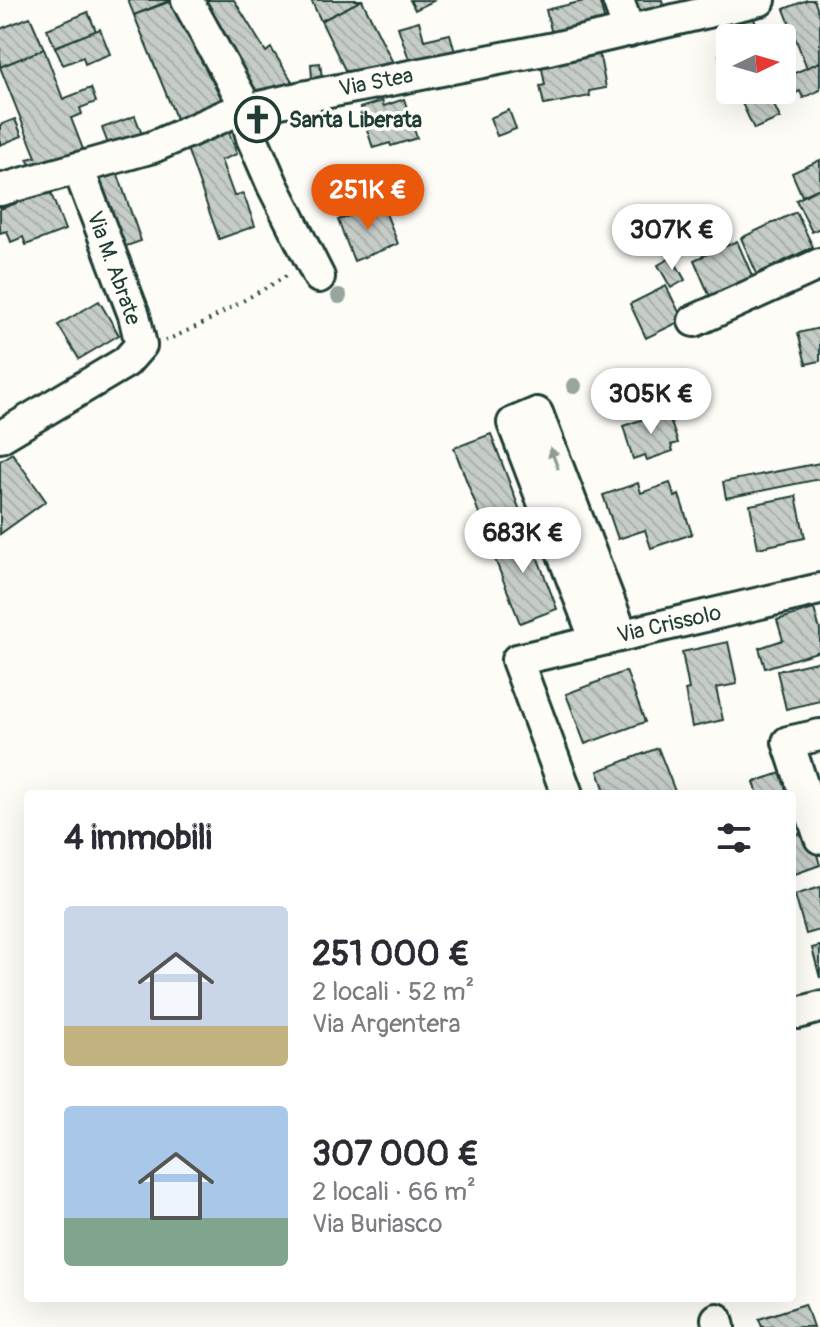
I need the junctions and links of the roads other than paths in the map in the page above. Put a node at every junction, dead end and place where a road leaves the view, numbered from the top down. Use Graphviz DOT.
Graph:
graph roads {
  1 [pos="187,0"];
  2 [pos="618,0"];
  3 [pos="760,0"];
  4 [pos="629,31"];
  5 [pos="244,111"];
  6 [pos="78,168"];
  7 [pos="0,190"];
  8 [pos="820,264"];
  9 [pos="319,277"];
  10 [pos="694,321"];
  11 [pos="0,437"];
  12 [pos="820,589"];
  13 [pos="609,638"];
  14 [pos="820,735"];
  15 [pos="566,790"];
  16 [pos="820,838"];
  1 -- 5 [label="street"];
  2 -- 4 [label="street"];
  3 -- 4 [label="street, Via Stea"];
  4 -- 5 [label="street, Via Stea"];
  5 -- 6 [label="street, Via Stea"];
  5 -- 9 [label="street"];
  6 -- 7 [label="street, Via Stea"];
  6 -- 11 [label="street, Via M. Abrate"];
  8 -- 10 [label="street"];
  12 -- 13 [label="street, Via Crissolo"];
  13 -- 13 [label="street, one-way"];
  13 -- 15 [label="street, Via Crissolo"];
  14 -- 16 [label="street"];
}
